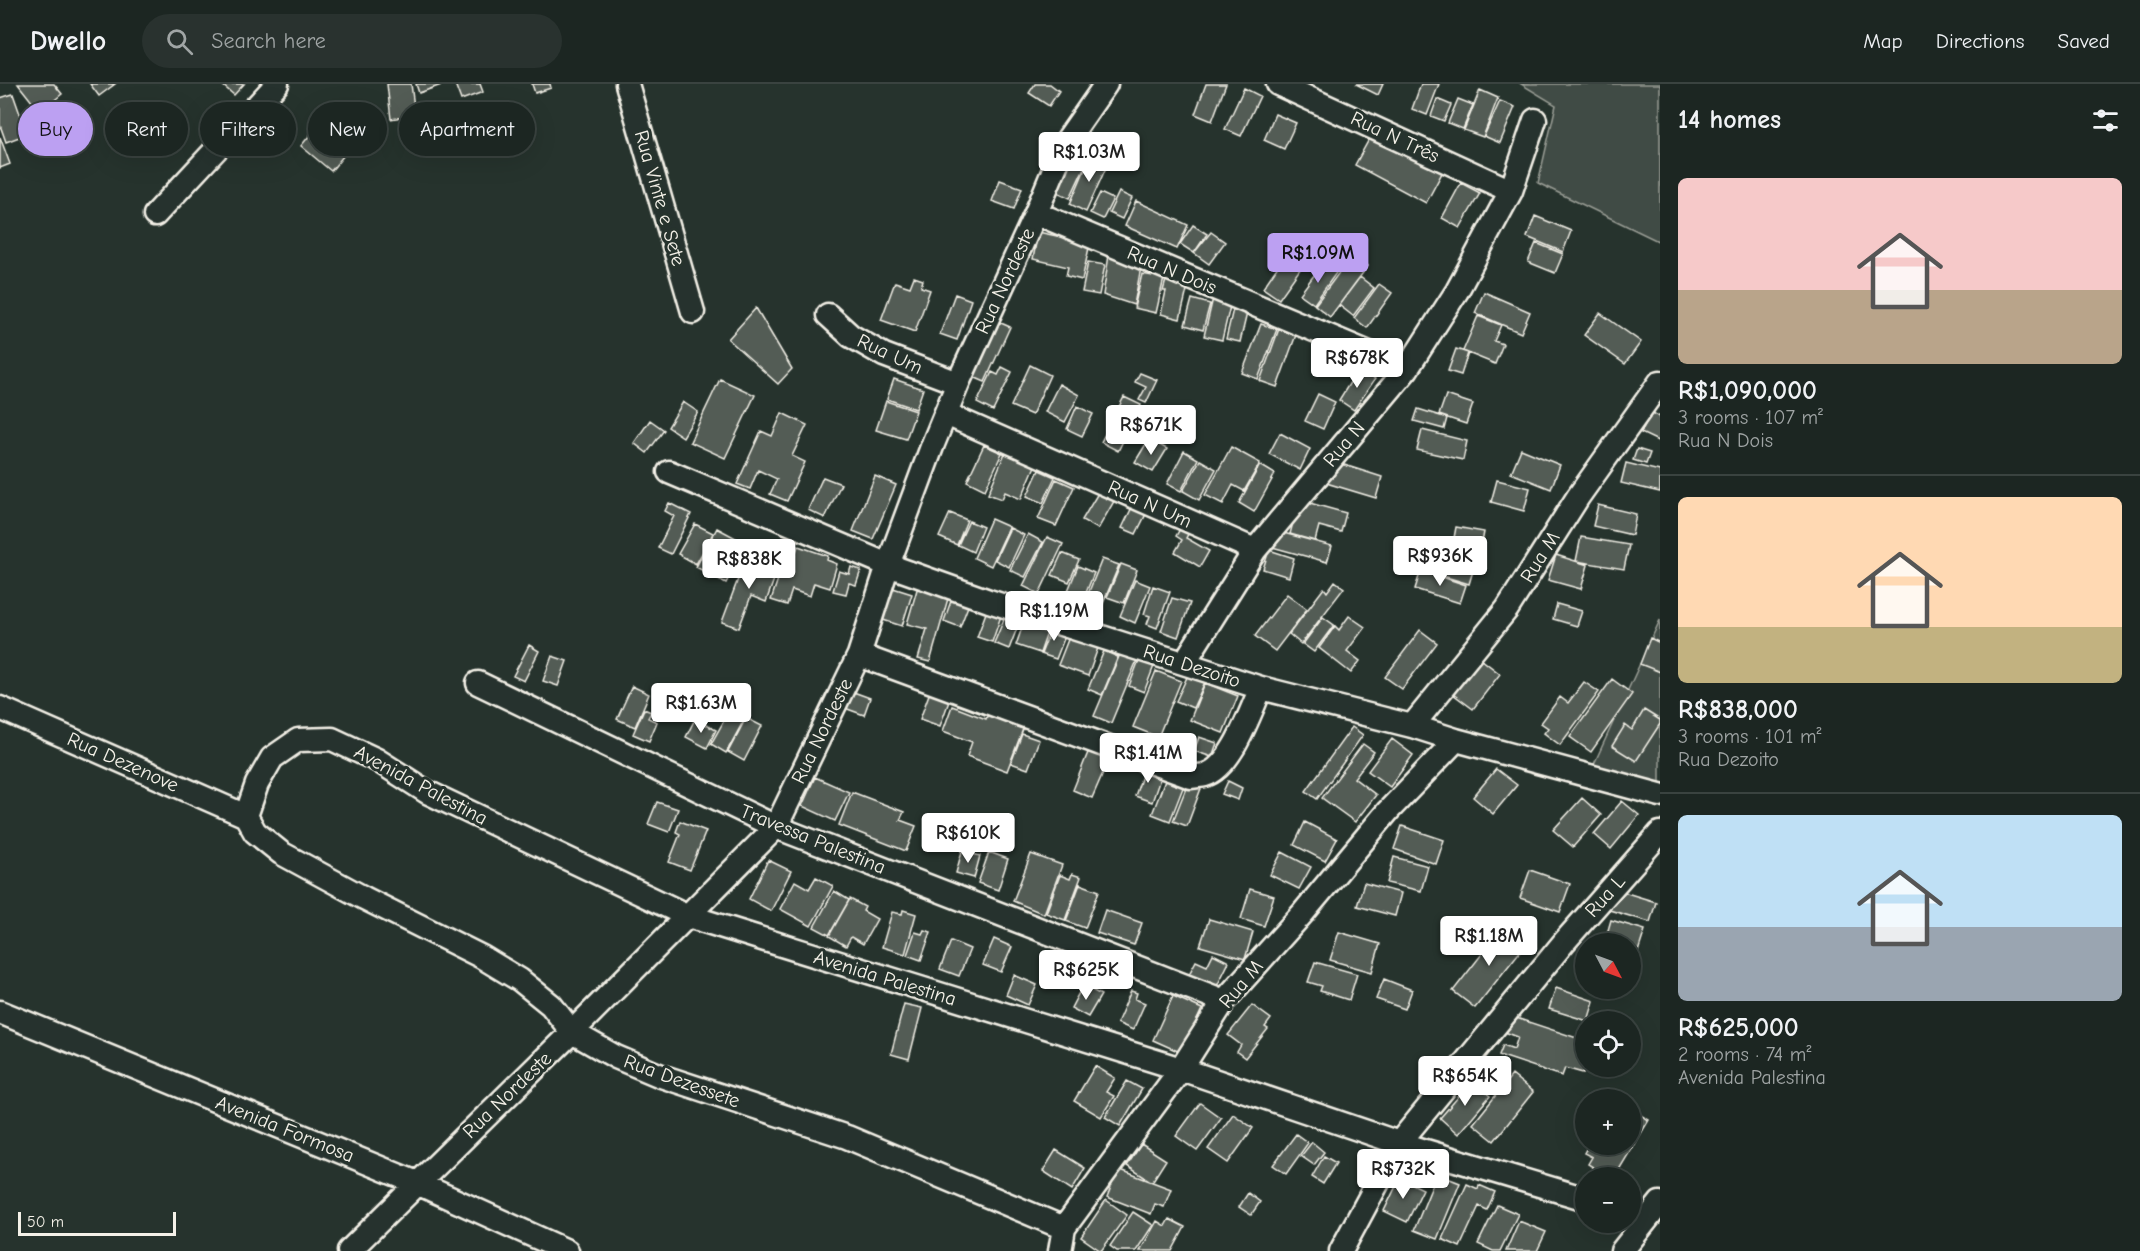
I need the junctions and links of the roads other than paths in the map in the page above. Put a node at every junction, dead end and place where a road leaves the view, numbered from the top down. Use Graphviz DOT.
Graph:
graph roads {
  1 [pos="277,84"];
  2 [pos="627,84"];
  3 [pos="1106,84"];
  4 [pos="1278,84"];
  5 [pos="1535,120"];
  6 [pos="1511,191"];
  7 [pos="1036,213"];
  8 [pos="155,215"];
  9 [pos="693,312"];
  10 [pos="828,315"];
  11 [pos="1407,369"];
  12 [pos="1660,382"];
  13 [pos="958,383"];
  14 [pos="946,414"];
  15 [pos="669,472"];
  16 [pos="1255,550"];
  17 [pos="888,566"];
  18 [pos="859,655"];
  19 [pos="1184,663"];
  20 [pos="477,682"];
  21 [pos="1261,688"];
  22 [pos="0,708"];
  23 [pos="1412,726"];
  24 [pos="1456,740"];
  25 [pos="1658,789"];
  26 [pos="246,816"];
  27 [pos="776,827"];
  28 [pos="1660,833"];
  29 [pos="688,916"];
  30 [pos="1224,1001"];
  31 [pos="0,1012"];
  32 [pos="572,1032"];
  33 [pos="1181,1069"];
  34 [pos="1399,1143"];
  35 [pos="417,1183"];
  36 [pos="1575,1196"];
  37 [pos="1650,1214"];
  38 [pos="1064,1228"];
  39 [pos="349,1251"];
  40 [pos="567,1251"];
  41 [pos="1059,1251"];
  42 [pos="1341,1251"];
  43 [pos="1622,1251"];
  1 -- 8 [label="street"];
  2 -- 9 [label="street, Rua Vinte e Sete"];
  3 -- 7 [label="street, Rua Nordeste"];
  4 -- 6 [label="street, Rua N Três"];
  5 -- 6 [label="street, Rua N"];
  6 -- 11 [label="street, Rua N"];
  7 -- 11 [label="street, Rua N Dois"];
  7 -- 13 [label="street, Rua Nordeste"];
  10 -- 13 [label="street, Rua Um"];
  11 -- 16 [label="street, Rua N"];
  12 -- 23 [label="street, Rua M"];
  13 -- 14 [label="street, Rua Nordeste"];
  14 -- 16 [label="street, Rua N Um"];
  14 -- 17 [label="street, Rua Nordeste"];
  15 -- 17 [label="street, Rua Dezoito"];
  16 -- 19 [label="street, Rua N"];
  17 -- 18 [label="street, Rua Nordeste"];
  17 -- 19 [label="street, Rua Dezoito"];
  18 -- 21 [label="street"];
  18 -- 27 [label="street, Rua Nordeste"];
  19 -- 21 [label="street, Rua Dezoito"];
  20 -- 27 [label="street, Travessa Palestina"];
  21 -- 23 [label="street, Rua Dezoito"];
  22 -- 26 [label="street, Rua Dezenove"];
  23 -- 24 [label="street, Rua Dezoito"];
  24 -- 25 [label="street, Rua Dezoito"];
  24 -- 30 [label="street, Rua M"];
  26 -- 29 [label="street, Avenida Palestina"];
  26 -- 32 [label="street, Rua Dezessete"];
  27 -- 29 [label="street, Rua Nordeste"];
  27 -- 30 [label="street, Travessa Palestina"];
  28 -- 34 [label="street, Rua L"];
  29 -- 32 [label="street, Rua Nordeste"];
  29 -- 33 [label="street, Avenida Palestina"];
  30 -- 33 [label="street, Rua M"];
  31 -- 35 [label="street, Avenida Formosa"];
  32 -- 35 [label="street, Rua Nordeste"];
  32 -- 38 [label="street, Rua Dezessete"];
  33 -- 34 [label="street, Avenida Palestina"];
  33 -- 38 [label="street, Rua M"];
  34 -- 36 [label="street, Avenida Palestina"];
  34 -- 42 [label="street, Rua L"];
  35 -- 39 [label="street, Rua Nordeste"];
  35 -- 40 [label="street, Avenida Formosa"];
  37 -- 43 [label="street"];
  38 -- 41 [label="street, Rua M"];
}
